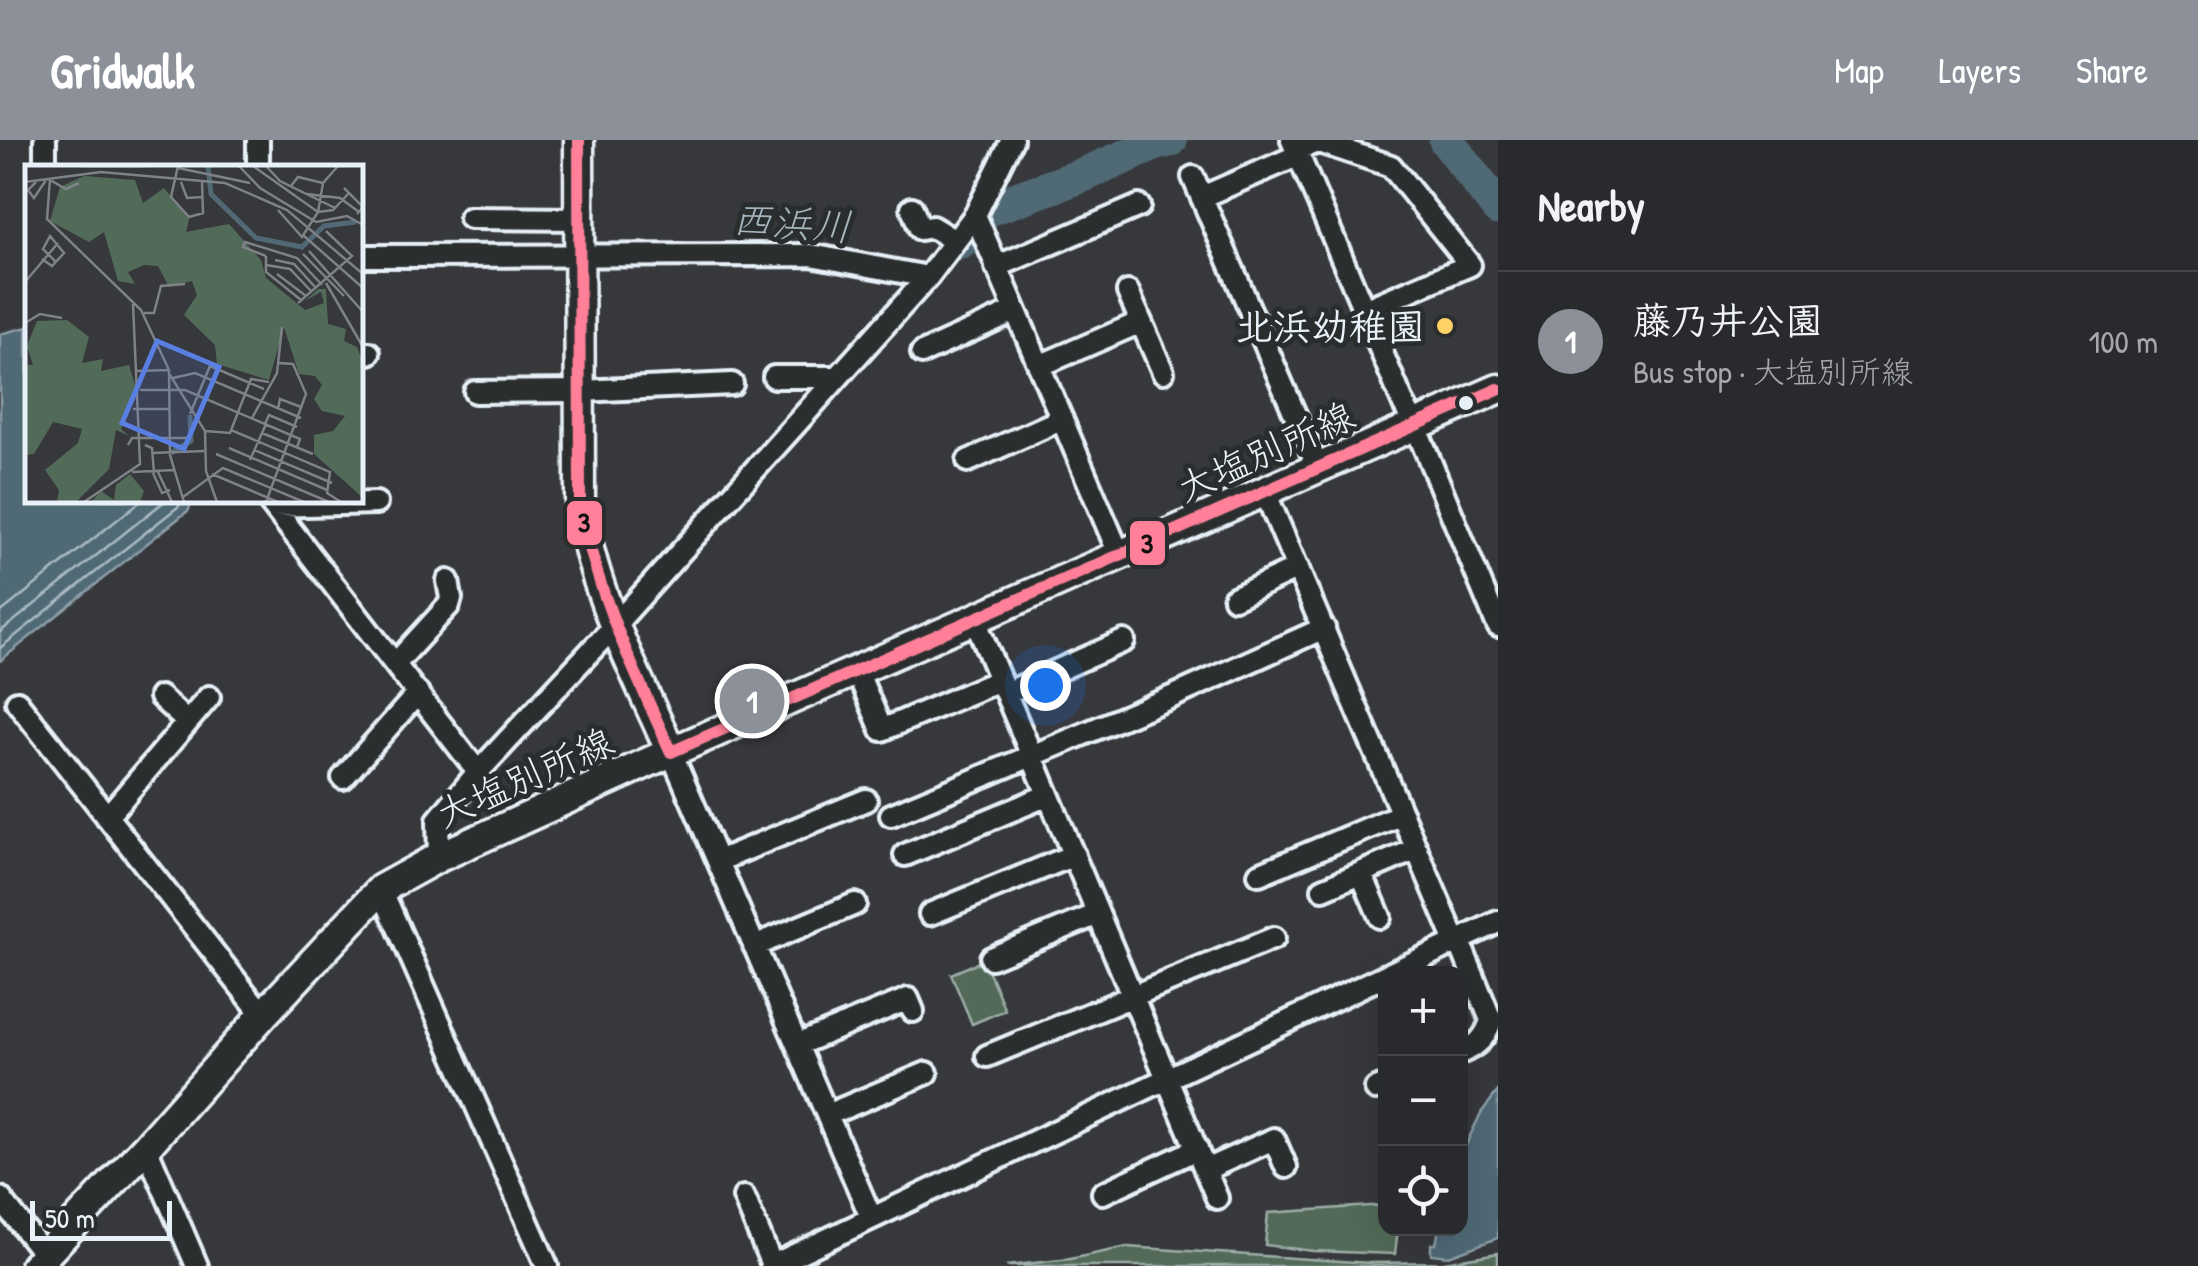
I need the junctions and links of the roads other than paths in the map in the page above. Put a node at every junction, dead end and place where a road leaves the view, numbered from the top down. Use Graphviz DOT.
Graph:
graph roads {
  1 [pos="579,140"];
  2 [pos="1012,140"];
  3 [pos="1295,148"];
  4 [pos="1139,206"];
  5 [pos="912,208"];
  6 [pos="975,216"];
  7 [pos="470,218"];
  8 [pos="579,219"];
  9 [pos="956,241"];
  10 [pos="581,254"];
  11 [pos="362,256"];
  12 [pos="996,266"];
  13 [pos="928,277"];
  14 [pos="1128,292"];
  15 [pos="1364,310"];
  16 [pos="1015,311"];
  17 [pos="1141,322"];
  18 [pos="922,354"];
  19 [pos="1039,366"];
  20 [pos="1163,372"];
  21 [pos="774,377"];
  22 [pos="838,378"];
  23 [pos="732,384"];
  24 [pos="1498,389"];
  25 [pos="580,391"];
  26 [pos="474,392"];
  27 [pos="1062,419"];
  28 [pos="1415,425"];
  29 [pos="968,460"];
  30 [pos="1318,470"];
  31 [pos="1265,492"];
  32 [pos="271,503"];
  33 [pos="376,503"];
  34 [pos="1120,556"];
  35 [pos="1298,568"];
  36 [pos="448,581"];
  37 [pos="1234,598"];
  38 [pos="975,620"];
  39 [pos="615,625"];
  40 [pos="1498,626"];
  41 [pos="1324,628"];
  42 [pos="1124,641"];
  43 [pos="395,664"];
  44 [pos="857,671"];
  45 [pos="1003,686"];
  46 [pos="418,693"];
  47 [pos="160,697"];
  48 [pos="208,697"];
  49 [pos="16,702"];
  50 [pos="189,729"];
  51 [pos="671,752"];
  52 [pos="1032,754"];
  53 [pos="478,772"];
  54 [pos="342,778"];
  55 [pos="1048,795"];
  56 [pos="866,800"];
  57 [pos="1402,814"];
  58 [pos="890,815"];
  59 [pos="107,817"];
  60 [pos="1417,849"];
  61 [pos="1074,855"];
  62 [pos="438,856"];
  63 [pos="905,856"];
  64 [pos="718,862"];
  65 [pos="1361,873"];
  66 [pos="1259,874"];
  67 [pos="382,889"];
  68 [pos="1322,889"];
  69 [pos="855,904"];
  70 [pos="930,914"];
  71 [pos="1098,914"];
  72 [pos="1380,917"];
  73 [pos="1498,922"];
  74 [pos="1274,938"];
  75 [pos="1458,941"];
  76 [pos="754,946"];
  77 [pos="990,958"];
  78 [pos="1404,966"];
  79 [pos="1378,978"];
  80 [pos="1133,996"];
  81 [pos="913,1012"];
  82 [pos="263,1014"];
  83 [pos="1493,1030"];
  84 [pos="797,1045"];
  85 [pos="1468,1050"];
  86 [pos="986,1056"];
  87 [pos="927,1073"];
  88 [pos="1166,1078"];
  89 [pos="827,1115"];
  90 [pos="146,1147"];
  91 [pos="1196,1149"];
  92 [pos="1286,1167"];
  93 [pos="1206,1170"];
  94 [pos="1103,1192"];
  95 [pos="744,1196"];
  96 [pos="0,1198"];
  97 [pos="1217,1198"];
  98 [pos="871,1217"];
  99 [pos="40,1260"];
  100 [pos="197,1266"];
  101 [pos="546,1266"];
  102 [pos="772,1266"];
  1 -- 8 [label="main road"];
  2 -- 6 [label="street"];
  3 -- 15 [label="street"];
  3 -- 15 [label="street"];
  3 -- 30 [label="street"];
  4 -- 12 [label="street"];
  5 -- 9 [label="street"];
  6 -- 9 [label="street"];
  6 -- 12 [label="street"];
  7 -- 8 [label="street"];
  8 -- 10 [label="main road"];
  9 -- 13 [label="street"];
  10 -- 11 [label="street"];
  10 -- 13 [label="street"];
  10 -- 25 [label="main road"];
  12 -- 16 [label="street"];
  13 -- 22 [label="street"];
  14 -- 17 [label="street"];
  15 -- 28 [label="street"];
  16 -- 18 [label="street"];
  16 -- 19 [label="street"];
  17 -- 19 [label="street"];
  17 -- 20 [label="street"];
  19 -- 27 [label="street"];
  21 -- 22 [label="street"];
  22 -- 39 [label="street"];
  23 -- 25 [label="street"];
  24 -- 28 [label="main road, 大塩別所線"];
  25 -- 26 [label="street"];
  25 -- 39 [label="main road"];
  27 -- 29 [label="street"];
  27 -- 34 [label="street"];
  28 -- 30 [label="main road, 大塩別所線"];
  28 -- 40 [label="street"];
  30 -- 31 [label="main road, 大塩別所線"];
  31 -- 34 [label="main road, 大塩別所線"];
  31 -- 35 [label="street"];
  32 -- 33 [label="street"];
  32 -- 43 [label="street"];
  34 -- 38 [label="main road, 大塩別所線"];
  35 -- 37 [label="street"];
  35 -- 41 [label="street"];
  36 -- 43 [label="street"];
  38 -- 44 [label="main road, 大塩別所線"];
  38 -- 45 [label="street"];
  39 -- 51 [label="main road"];
  39 -- 53 [label="street"];
  41 -- 52 [label="street"];
  41 -- 57 [label="street"];
  42 -- 45 [label="street"];
  43 -- 46 [label="street"];
  44 -- 45 [label="street"];
  44 -- 51 [label="main road, 大塩別所線"];
  45 -- 52 [label="street"];
  46 -- 53 [label="street"];
  46 -- 54 [label="street"];
  47 -- 50 [label="street"];
  48 -- 50 [label="street"];
  49 -- 59 [label="street"];
  50 -- 59 [label="street"];
  51 -- 62 [label="main road, 大塩別所線"];
  51 -- 64 [label="street"];
  52 -- 55 [label="street"];
  52 -- 58 [label="street"];
  53 -- 62 [label="street"];
  55 -- 61 [label="street"];
  55 -- 63 [label="street"];
  56 -- 64 [label="street"];
  57 -- 60 [label="street"];
  57 -- 66 [label="street"];
  59 -- 82 [label="street"];
  60 -- 65 [label="street"];
  60 -- 75 [label="street"];
  61 -- 70 [label="street"];
  61 -- 71 [label="street"];
  62 -- 67 [label="main road, 大塩別所線"];
  64 -- 76 [label="street"];
  65 -- 68 [label="street"];
  65 -- 72 [label="street"];
  67 -- 82 [label="main road, 大塩別所線"];
  67 -- 101 [label="street"];
  69 -- 76 [label="street"];
  71 -- 77 [label="street"];
  71 -- 80 [label="street"];
  73 -- 75 [label="street"];
  74 -- 80 [label="street"];
  75 -- 78 [label="street"];
  75 -- 83 [label="street"];
  76 -- 84 [label="street"];
  79 -- 88 [label="street"];
  80 -- 86 [label="street"];
  80 -- 88 [label="street"];
  81 -- 84 [label="street"];
  82 -- 90 [label="main road, 大塩別所線"];
  83 -- 85 [label="street"];
  84 -- 89 [label="street"];
  87 -- 89 [label="street"];
  88 -- 91 [label="street"];
  88 -- 98 [label="street"];
  89 -- 98 [label="street"];
  90 -- 99 [label="main road, 大塩別所線"];
  90 -- 100 [label="street"];
  91 -- 93 [label="street"];
  91 -- 94 [label="street"];
  92 -- 93 [label="street"];
  93 -- 97 [label="street"];
  95 -- 102 [label="street"];
  96 -- 99 [label="street"];
  98 -- 102 [label="street"];
}
